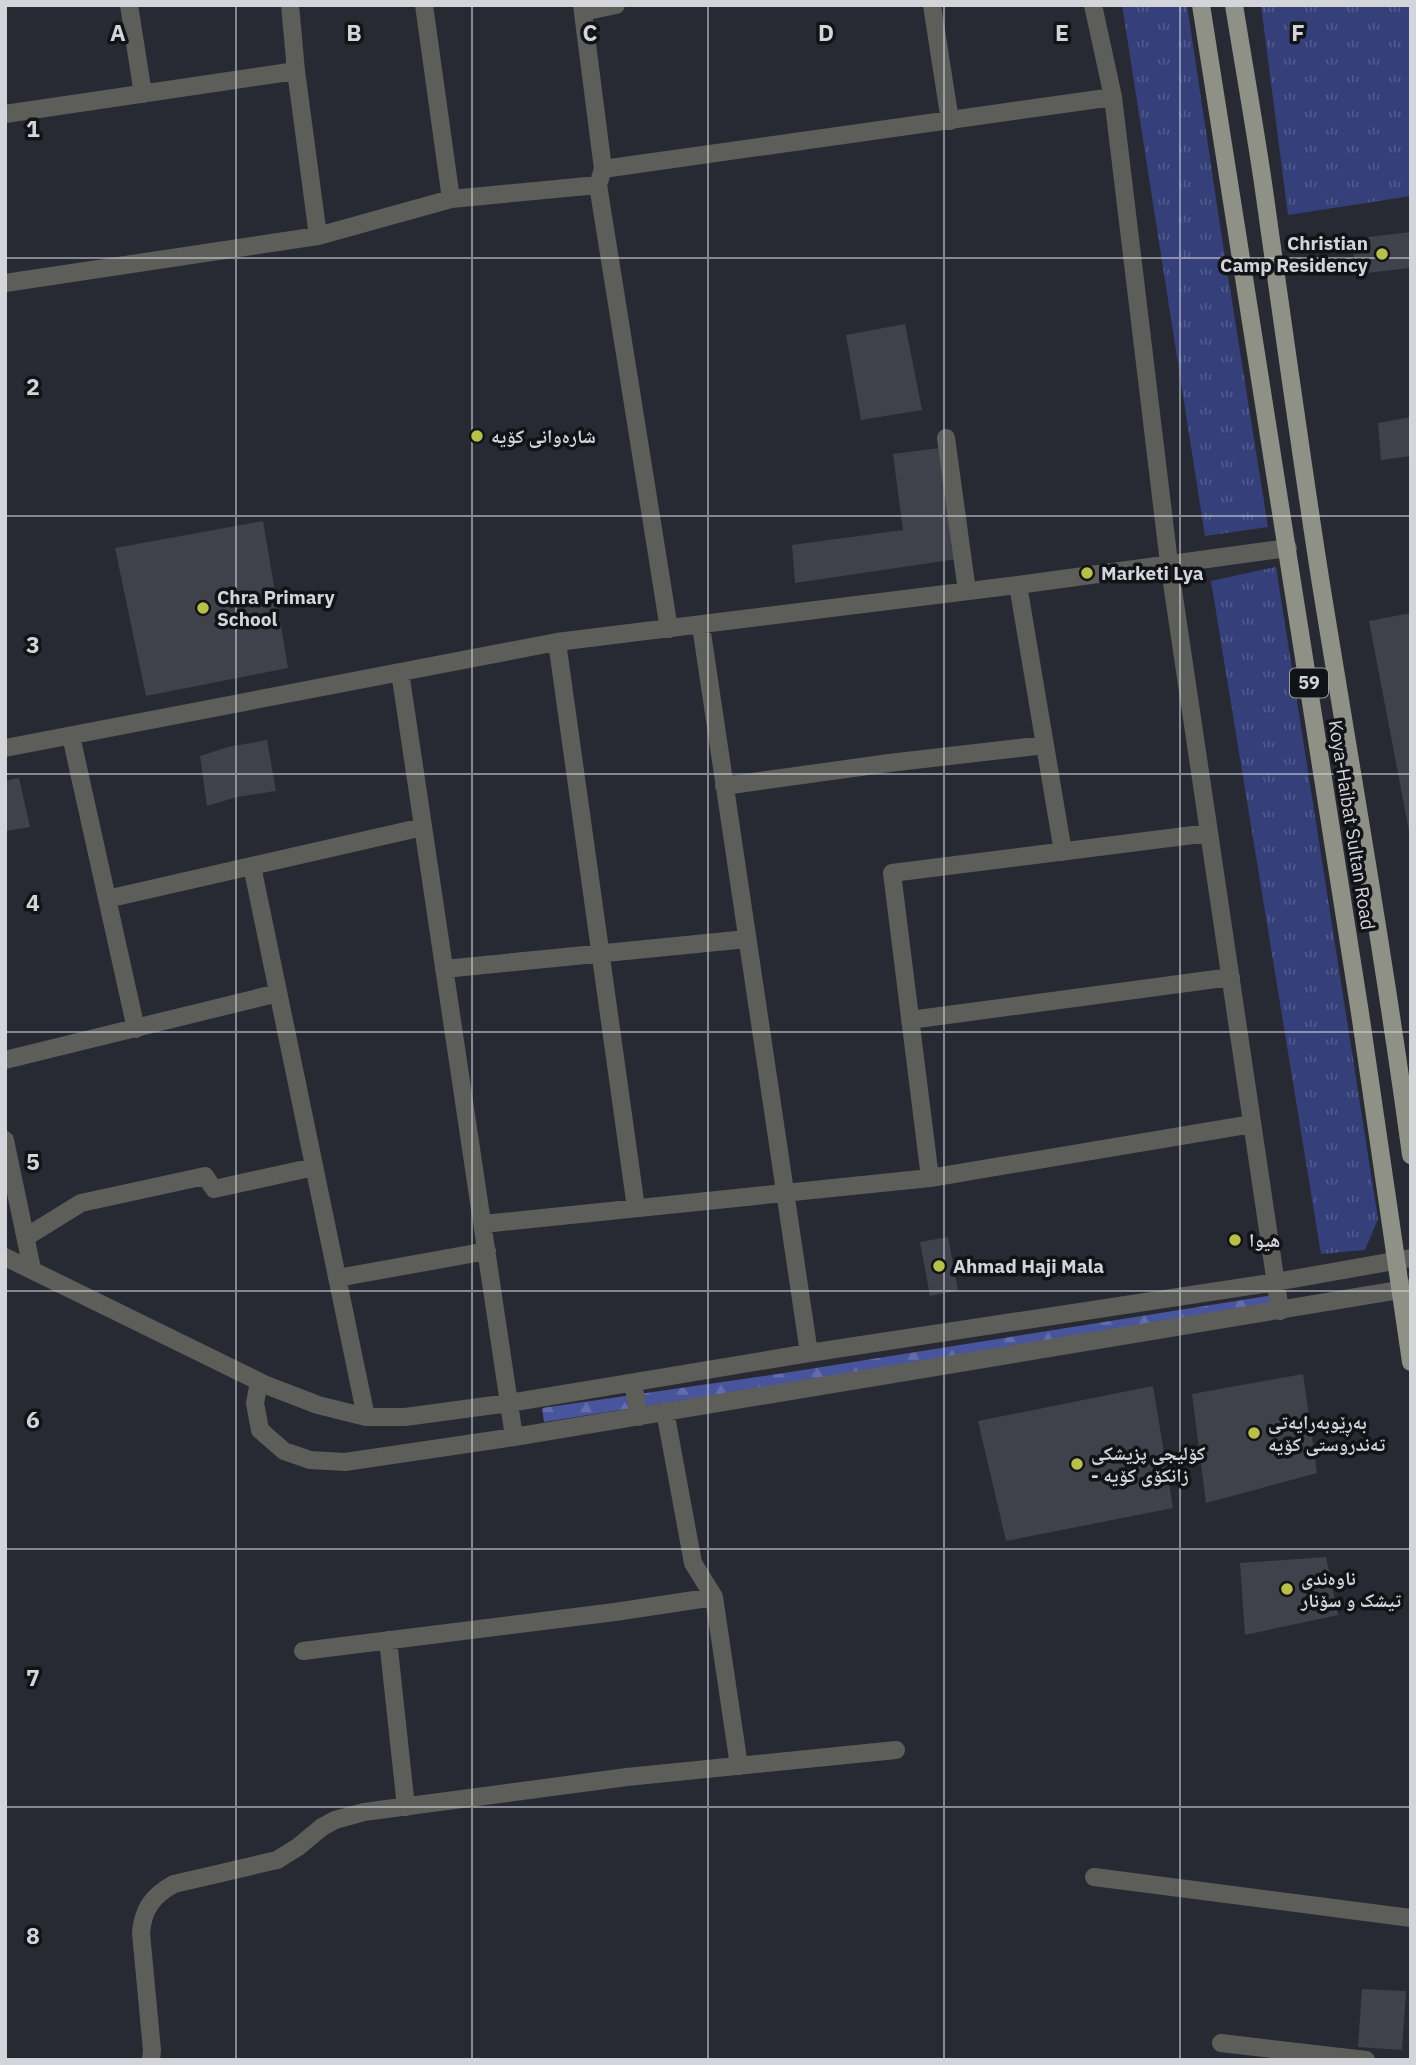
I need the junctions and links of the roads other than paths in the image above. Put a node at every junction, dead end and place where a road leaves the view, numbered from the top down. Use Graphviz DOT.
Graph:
graph roads {
  1 [pos="129,5"];
  2 [pos="290,5"];
  3 [pos="424,5"];
  4 [pos="616,5"];
  5 [pos="932,5"];
  6 [pos="1093,5"];
  7 [pos="1201,5"];
  8 [pos="1234,5"];
  9 [pos="582,9"];
  10 [pos="296,71"];
  11 [pos="143,94"];
  12 [pos="1113,97"];
  13 [pos="5,114"];
  14 [pos="950,121"];
  15 [pos="601,177"];
  16 [pos="451,199"];
  17 [pos="318,236"];
  18 [pos="5,283"];
  19 [pos="946,438"];
  20 [pos="1288,548"];
  21 [pos="1169,563"];
  22 [pos="1018,585"];
  23 [pos="968,591"];
  24 [pos="701,625"];
  25 [pos="669,629"];
  26 [pos="556,642"];
  27 [pos="400,672"];
  28 [pos="71,736"];
  29 [pos="1045,745"];
  30 [pos="5,748"];
  31 [pos="724,786"];
  32 [pos="423,827"];
  33 [pos="1209,833"];
  34 [pos="1063,852"];
  35 [pos="252,866"];
  36 [pos="107,899"];
  37 [pos="747,939"];
  38 [pos="601,953"];
  39 [pos="444,969"];
  40 [pos="1231,977"];
  41 [pos="278,993"];
  42 [pos="911,1020"];
  43 [pos="136,1029"];
  44 [pos="5,1060"];
  45 [pos="1252,1124"];
  46 [pos="5,1140"];
  47 [pos="1411,1155"];
  48 [pos="314,1167"];
  49 [pos="930,1178"];
  50 [pos="785,1192"];
  51 [pos="636,1208"];
  52 [pos="483,1224"];
  53 [pos="26,1237"];
  54 [pos="487,1251"];
  55 [pos="5,1256"];
  56 [pos="1404,1259"];
  57 [pos="32,1269"];
  58 [pos="337,1278"];
  59 [pos="1276,1282"];
  60 [pos="1405,1290"];
  61 [pos="1280,1311"];
  62 [pos="809,1353"];
  63 [pos="1411,1363"];
  64 [pos="259,1382"];
  65 [pos="633,1383"];
  66 [pos="509,1404"];
  67 [pos="666,1411"];
  68 [pos="366,1417"];
  69 [pos="639,1417"];
  70 [pos="514,1437"];
  71 [pos="714,1597"];
  72 [pos="388,1640"];
  73 [pos="303,1651"];
  74 [pos="896,1750"];
  75 [pos="739,1766"];
  76 [pos="406,1807"];
  77 [pos="1094,1877"];
  78 [pos="1411,1918"];
  79 [pos="1221,2043"];
  80 [pos="151,2060"];
  81 [pos="1366,2060"];
  1 -- 11 [label="street"];
  2 -- 10 [label="street"];
  3 -- 16 [label="street"];
  4 -- 9 [label="street"];
  5 -- 14 [label="street"];
  6 -- 12 [label="street"];
  7 -- 20 [label="main road, Koya-Haibat Sultan Road / 59"];
  8 -- 47 [label="main road, Koya-Haibat Sultan Road / 59"];
  9 -- 15 [label="street"];
  10 -- 11 [label="street"];
  10 -- 17 [label="street"];
  11 -- 13 [label="street"];
  12 -- 14 [label="street"];
  12 -- 21 [label="street"];
  14 -- 15 [label="street"];
  15 -- 16 [label="street"];
  15 -- 25 [label="street"];
  16 -- 17 [label="street"];
  17 -- 18 [label="street"];
  19 -- 23 [label="street"];
  20 -- 21 [label="street"];
  20 -- 56 [label="main road, Koya-Haibat Sultan Road / 59"];
  21 -- 22 [label="street"];
  21 -- 33 [label="street"];
  22 -- 23 [label="street"];
  22 -- 29 [label="street"];
  23 -- 24 [label="street"];
  24 -- 25 [label="street"];
  24 -- 31 [label="street"];
  25 -- 26 [label="street"];
  26 -- 27 [label="street"];
  26 -- 38 [label="street"];
  27 -- 28 [label="street"];
  27 -- 32 [label="street"];
  28 -- 30 [label="street"];
  28 -- 36 [label="street"];
  29 -- 31 [label="street"];
  29 -- 34 [label="street"];
  31 -- 37 [label="street"];
  32 -- 35 [label="street"];
  32 -- 39 [label="street"];
  33 -- 34 [label="street"];
  33 -- 40 [label="street"];
  34 -- 42 [label="street"];
  35 -- 36 [label="street"];
  35 -- 41 [label="street"];
  36 -- 43 [label="street"];
  37 -- 38 [label="street"];
  37 -- 50 [label="street"];
  38 -- 39 [label="street"];
  38 -- 51 [label="street"];
  39 -- 52 [label="street"];
  40 -- 42 [label="street"];
  40 -- 45 [label="street"];
  41 -- 43 [label="street"];
  41 -- 48 [label="street"];
  42 -- 49 [label="street"];
  43 -- 44 [label="street"];
  45 -- 49 [label="street"];
  45 -- 59 [label="street"];
  46 -- 53 [label="street"];
  48 -- 53 [label="street"];
  48 -- 58 [label="street"];
  49 -- 50 [label="street"];
  50 -- 51 [label="street"];
  50 -- 62 [label="street"];
  51 -- 52 [label="street"];
  52 -- 54 [label="street"];
  53 -- 57 [label="street"];
  54 -- 58 [label="street"];
  54 -- 66 [label="street"];
  55 -- 57 [label="street"];
  56 -- 59 [label="street"];
  56 -- 60 [label="main road, Koya-Haibat Sultan Road / 59"];
  57 -- 64 [label="street"];
  58 -- 68 [label="street"];
  59 -- 61 [label="street"];
  59 -- 62 [label="street"];
  60 -- 61 [label="street"];
  60 -- 63 [label="main road, Koya-Haibat Sultan Road / 59"];
  61 -- 67 [label="street"];
  62 -- 65 [label="street"];
  64 -- 68 [label="street"];
  64 -- 70 [label="street"];
  65 -- 66 [label="street"];
  65 -- 69 [label="street"];
  66 -- 68 [label="street"];
  66 -- 70 [label="street"];
  67 -- 69 [label="street"];
  67 -- 71 [label="street"];
  69 -- 70 [label="street"];
  71 -- 72 [label="street"];
  71 -- 75 [label="street"];
  72 -- 73 [label="street"];
  72 -- 76 [label="street"];
  74 -- 75 [label="street"];
  75 -- 76 [label="street"];
  76 -- 80 [label="street"];
  77 -- 78 [label="street"];
  79 -- 81 [label="street"];
}
